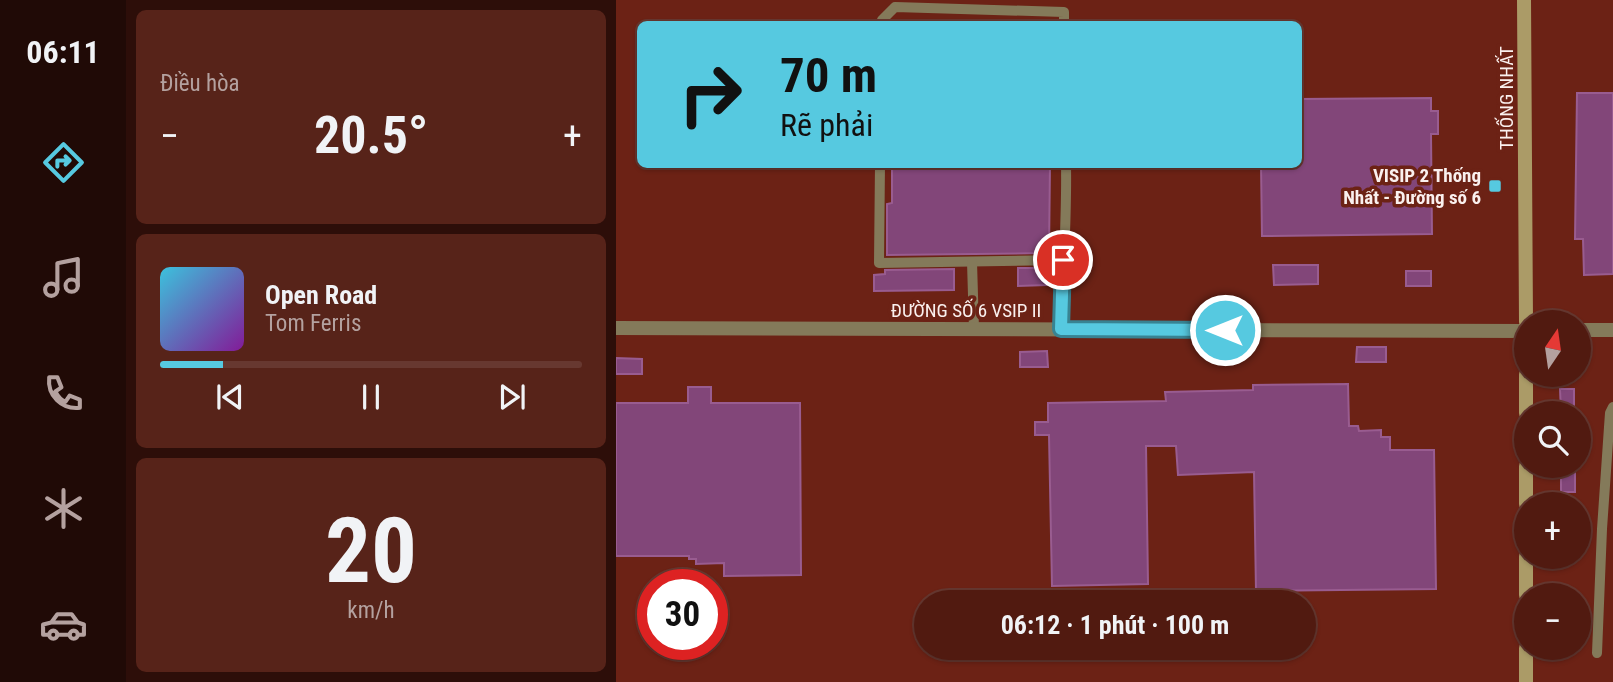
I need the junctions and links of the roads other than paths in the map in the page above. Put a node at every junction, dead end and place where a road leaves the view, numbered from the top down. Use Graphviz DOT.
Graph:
graph roads {
  1 [pos="1524,0"];
  2 [pos="882,21"];
  3 [pos="1064,21"];
  4 [pos="880,168"];
  5 [pos="1066,168"];
  6 [pos="1063,260"];
  7 [pos="972,262"];
  8 [pos="1526,310"];
  9 [pos="616,328"];
  10 [pos="974,329"];
  11 [pos="1061,329"];
  12 [pos="1591,330"];
  13 [pos="1613,330"];
  14 [pos="1514,331"];
  15 [pos="1613,407"];
  16 [pos="1597,653"];
  17 [pos="1526,660"];
  18 [pos="1526,682"];
  1 -- 8 [label="street, THỐNG NHẤT"];
  2 -- 3 [label="lane"];
  4 -- 7 [label="lane"];
  5 -- 6 [label="lane"];
  6 -- 7 [label="lane"];
  6 -- 11 [label="lane"];
  7 -- 10 [label="lane"];
  9 -- 10 [label="street, ĐƯỜNG SỐ 6 VSIP II"];
  10 -- 11 [label="street, ĐƯỜNG SỐ 6 VSIP II"];
  11 -- 14 [label="street, ĐƯỜNG SỐ 6 VSIP II"];
  12 -- 13 [label="street"];
  15 -- 16 [label="lane"];
  17 -- 18 [label="street"];
}
